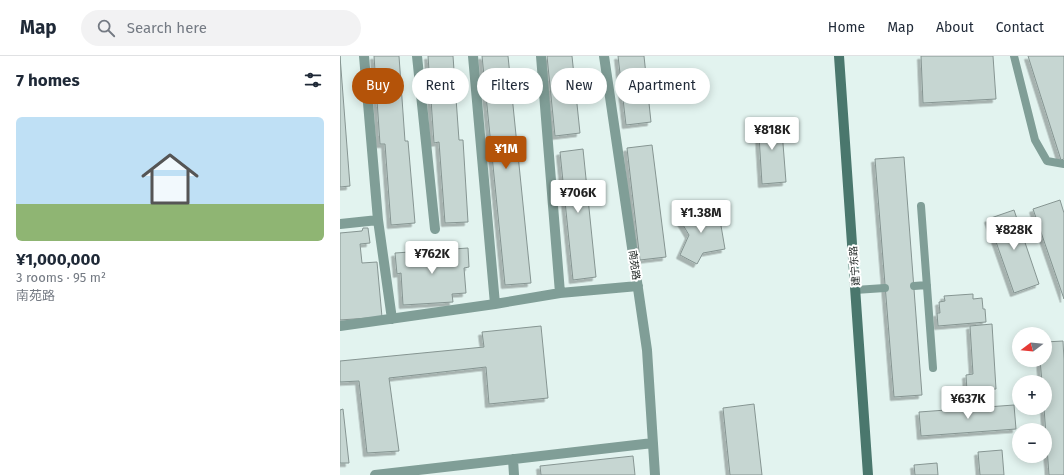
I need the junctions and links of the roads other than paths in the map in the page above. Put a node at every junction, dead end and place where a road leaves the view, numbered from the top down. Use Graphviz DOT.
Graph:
graph roads {
  1 [pos="364,56"];
  2 [pos="417,56"];
  3 [pos="473,56"];
  4 [pos="541,56"];
  5 [pos="604,56"];
  6 [pos="839,56"];
  7 [pos="1014,56"];
  8 [pos="1064,164"];
  9 [pos="921,206"];
  10 [pos="378,220"];
  11 [pos="340,224"];
  12 [pos="435,229"];
  13 [pos="927,285"];
  14 [pos="638,286"];
  15 [pos="914,286"];
  16 [pos="885,288"];
  17 [pos="855,290"];
  18 [pos="560,294"];
  19 [pos="496,304"];
  20 [pos="392,319"];
  21 [pos="340,326"];
  22 [pos="933,368"];
  23 [pos="653,443"];
  24 [pos="513,459"];
  25 [pos="442,471"];
  26 [pos="375,475"];
  27 [pos="514,475"];
  28 [pos="655,475"];
  29 [pos="868,475"];
  1 -- 10 [label="street"];
  2 -- 12 [label="street"];
  3 -- 19 [label="street"];
  4 -- 18 [label="street"];
  5 -- 14 [label="street, 南苑路"];
  6 -- 17 [label="main road, 建宁东路"];
  7 -- 8 [label="lane"];
  9 -- 13 [label="lane"];
  10 -- 11 [label="street"];
  10 -- 20 [label="street"];
  13 -- 15 [label="lane"];
  13 -- 22 [label="lane"];
  14 -- 18 [label="street"];
  14 -- 23 [label="street, 南苑路"];
  16 -- 17 [label="lane"];
  17 -- 29 [label="main road, 建宁东路"];
  18 -- 19 [label="street"];
  19 -- 20 [label="street"];
  20 -- 21 [label="street"];
  23 -- 24 [label="street"];
  23 -- 28 [label="street, 南苑路"];
  24 -- 25 [label="street"];
  24 -- 27 [label="street"];
  25 -- 26 [label="street"];
}
